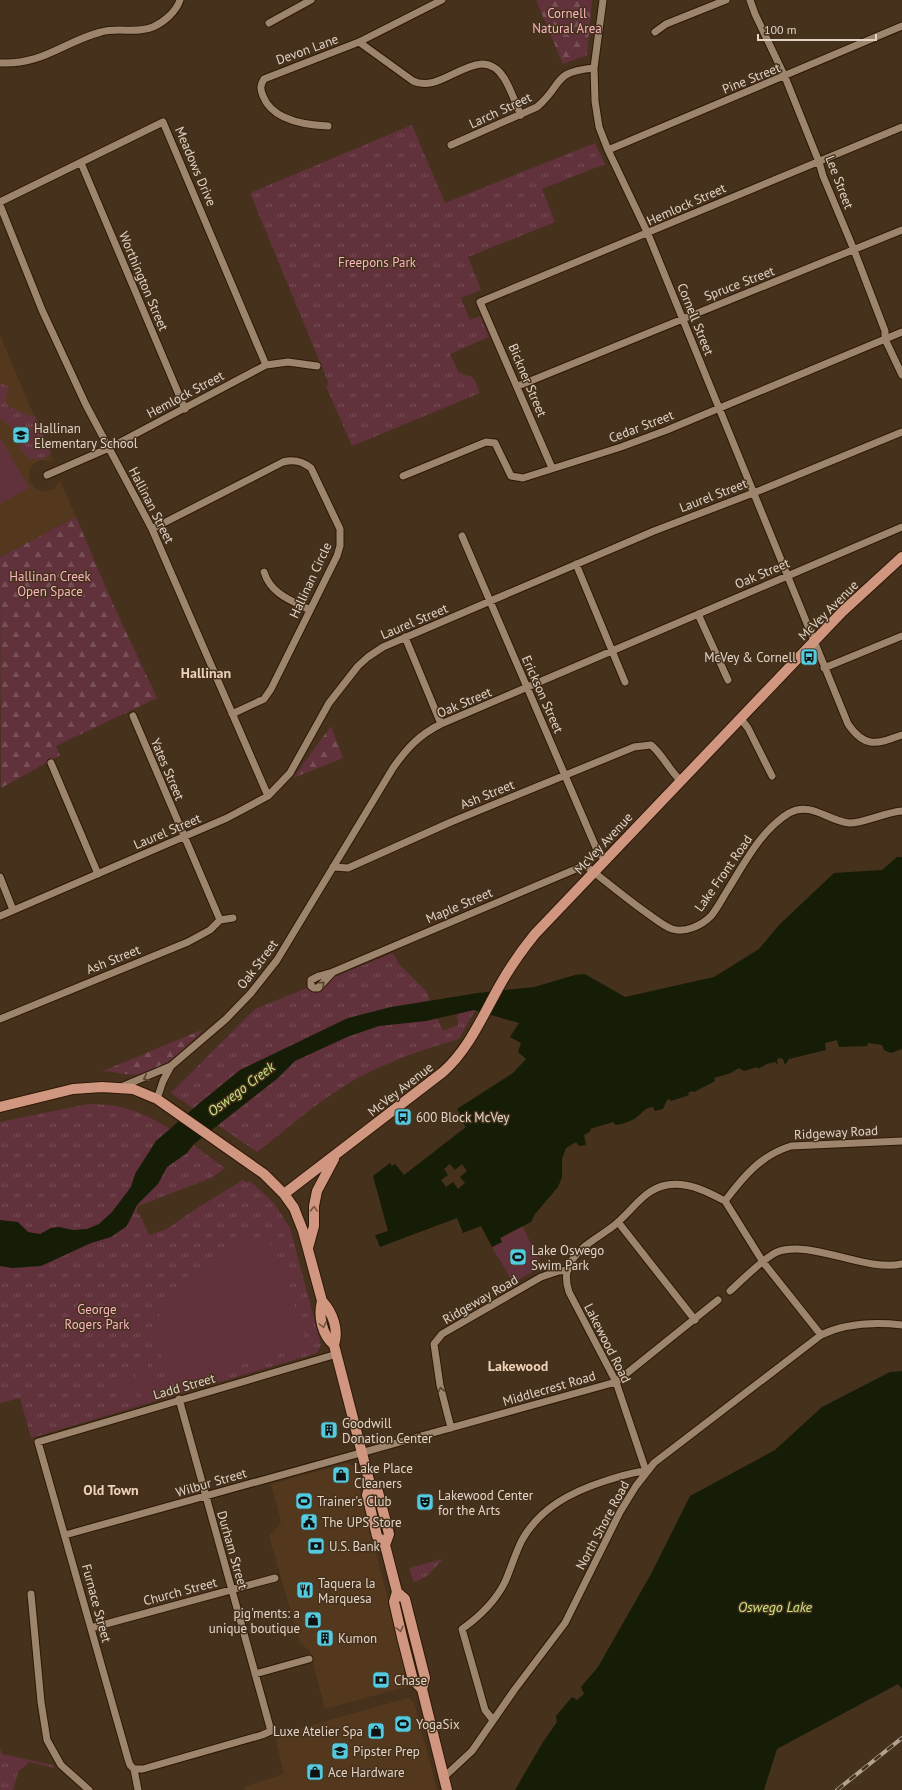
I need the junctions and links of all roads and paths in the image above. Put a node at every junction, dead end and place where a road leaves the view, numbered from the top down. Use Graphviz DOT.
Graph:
graph roads {
  1 [pos="180,0"];
  2 [pos="311,0"];
  3 [pos="442,0"];
  4 [pos="603,0"];
  5 [pos="726,0"];
  6 [pos="750,0"];
  7 [pos="269,22"];
  8 [pos="902,26"];
  9 [pos="655,32"];
  10 [pos="359,42"];
  11 [pos="0,63"];
  12 [pos="594,68"];
  13 [pos="785,77"];
  14 [pos="521,115"];
  15 [pos="328,126"];
  16 [pos="902,127"];
  17 [pos="451,145"];
  18 [pos="608,150"];
  19 [pos="81,162"];
  20 [pos="819,162"];
  21 [pos="0,204"];
  22 [pos="902,230"];
  23 [pos="648,234"];
  24 [pos="854,250"];
  25 [pos="480,302"];
  26 [pos="683,319"];
  27 [pos="902,332"];
  28 [pos="885,339"];
  29 [pos="266,365"];
  30 [pos="317,366"];
  31 [pos="902,375"];
  32 [pos="518,386"];
  33 [pos="185,408"];
  34 [pos="719,408"];
  35 [pos="902,432"];
  36 [pos="109,448"];
  37 [pos="552,468"];
  38 [pos="47,475"];
  39 [pos="403,476"];
  40 [pos="753,492"];
  41 [pos="902,527"];
  42 [pos="152,529"];
  43 [pos="462,536"];
  44 [pos="902,557"];
  45 [pos="576,564"];
  46 [pos="264,572"];
  47 [pos="787,576"];
  48 [pos="490,602"];
  49 [pos="310,610"];
  50 [pos="698,614"];
  51 [pos="902,636"];
  52 [pos="405,637"];
  53 [pos="815,641"];
  54 [pos="613,650"];
  55 [pos="824,668"];
  56 [pos="728,680"];
  57 [pos="625,682"];
  58 [pos="527,688"];
  59 [pos="232,714"];
  60 [pos="133,716"];
  61 [pos="740,719"];
  62 [pos="441,724"];
  63 [pos="902,735"];
  64 [pos="51,763"];
  65 [pos="565,775"];
  66 [pos="772,776"];
  67 [pos="681,781"];
  68 [pos="268,796"];
  69 [pos="902,811"];
  70 [pos="184,836"];
  71 [pos="605,860"];
  72 [pos="333,867"];
  73 [pos="594,872"];
  74 [pos="98,874"];
  75 [pos="0,877"];
  76 [pos="13,910"];
  77 [pos="0,916"];
  78 [pos="233,918"];
  79 [pos="220,920"];
  80 [pos="333,972"];
  81 [pos="0,1019"];
  82 [pos="171,1066"];
  83 [pos="119,1088"];
  84 [pos="161,1101"];
  85 [pos="0,1107"];
  86 [pos="902,1141"];
  87 [pos="337,1154"];
  88 [pos="284,1194"];
  89 [pos="725,1201"];
  90 [pos="618,1222"];
  91 [pos="308,1248"];
  92 [pos="763,1262"];
  93 [pos="902,1264"];
  94 [pos="568,1270"];
  95 [pos="730,1291"];
  96 [pos="718,1300"];
  97 [pos="695,1320"];
  98 [pos="902,1325"];
  99 [pos="821,1335"];
  100 [pos="336,1350"];
  101 [pos="616,1382"];
  102 [pos="179,1399"];
  103 [pos="451,1428"];
  104 [pos="38,1442"];
  105 [pos="362,1452"];
  106 [pos="646,1472"];
  107 [pos="206,1496"];
  108 [pos="66,1535"];
  109 [pos="275,1578"];
  110 [pos="232,1590"];
  111 [pos="31,1594"];
  112 [pos="91,1628"];
  113 [pos="309,1659"];
  114 [pos="255,1674"];
  115 [pos="493,1720"];
  116 [pos="134,1769"];
  117 [pos="444,1777"];
  118 [pos="88,1790"];
  119 [pos="138,1790"];
  120 [pos="447,1790"];
  1 -- 11 [label="street"];
  2 -- 7 [label="street"];
  3 -- 10 [label="street, Devon Lane"];
  4 -- 12 [label="street, Cornell Street"];
  5 -- 9 [label="street"];
  6 -- 13 [label="street, Lee Street"];
  8 -- 13 [label="street, Pine Street"];
  10 -- 14 [label="street"];
  10 -- 15 [label="street, Devon Lane"];
  12 -- 14 [label="street, Larch Street"];
  12 -- 18 [label="street, Cornell Street"];
  13 -- 18 [label="street, Pine Street"];
  13 -- 20 [label="street, Lee Street"];
  14 -- 17 [label="street, Larch Street"];
  16 -- 20 [label="street, Hemlock Street"];
  18 -- 23 [label="street, Cornell Street"];
  19 -- 21 [label="street, Meadows Drive"];
  19 -- 29 [label="street, Meadows Drive"];
  19 -- 33 [label="street, Worthington Street"];
  20 -- 23 [label="street, Hemlock Street"];
  20 -- 24 [label="street, Lee Street"];
  21 -- 36 [label="street, Hallinan Street"];
  22 -- 24 [label="street, Spruce Street"];
  23 -- 25 [label="street, Hemlock Street"];
  23 -- 26 [label="street, Cornell Street"];
  24 -- 26 [label="street, Spruce Street"];
  24 -- 28 [label="street, Lee Street"];
  25 -- 32 [label="street, Bickner Street"];
  26 -- 32 [label="street, Spruce Street"];
  26 -- 34 [label="street, Cornell Street"];
  27 -- 28 [label="street, Cedar Street"];
  28 -- 31 [label="street, Lee Street"];
  28 -- 34 [label="street, Cedar Street"];
  29 -- 30 [label="street, Hemlock Street"];
  29 -- 33 [label="street, Hemlock Street"];
  32 -- 37 [label="street, Bickner Street"];
  33 -- 36 [label="street, Hemlock Street"];
  34 -- 37 [label="street, Cedar Street"];
  34 -- 40 [label="street, Cornell Street"];
  35 -- 40 [label="street, Laurel Street"];
  36 -- 38 [label="street, Hemlock Street"];
  36 -- 42 [label="street, Hallinan Street"];
  37 -- 39 [label="street, Cedar Street"];
  40 -- 45 [label="street, Laurel Street"];
  40 -- 47 [label="street, Cornell Street"];
  41 -- 47 [label="street, Oak Street"];
  42 -- 49 [label="street, Hallinan Circle"];
  42 -- 59 [label="street, Hallinan Street"];
  43 -- 48 [label="street, Erickson Street"];
  44 -- 53 [label="main road, McVey Avenue"];
  45 -- 48 [label="street, Laurel Street"];
  45 -- 54 [label="street"];
  46 -- 49 [label="street"];
  47 -- 50 [label="street, Oak Street"];
  47 -- 53 [label="street, Cornell Street"];
  48 -- 52 [label="street, Laurel Street"];
  48 -- 58 [label="street, Erickson Street"];
  49 -- 59 [label="street, Hallinan Circle"];
  50 -- 54 [label="street, Oak Street"];
  50 -- 56 [label="street"];
  51 -- 55 [label="street"];
  52 -- 62 [label="street"];
  52 -- 68 [label="street, Laurel Street"];
  53 -- 55 [label="street, Cornell Street"];
  53 -- 61 [label="main road, McVey Avenue"];
  54 -- 57 [label="street"];
  54 -- 58 [label="street, Oak Street"];
  55 -- 63 [label="street, Cornell Street"];
  58 -- 62 [label="street, Oak Street"];
  58 -- 65 [label="street, Erickson Street"];
  59 -- 68 [label="street, Hallinan Street"];
  60 -- 70 [label="street, Yates Street"];
  61 -- 66 [label="street"];
  61 -- 67 [label="main road, McVey Avenue"];
  62 -- 72 [label="street, Oak Street"];
  64 -- 74 [label="street"];
  65 -- 67 [label="street, Ash Street"];
  65 -- 71 [label="street, Erickson Street"];
  65 -- 72 [label="street, Ash Street"];
  67 -- 71 [label="main road, McVey Avenue"];
  68 -- 70 [label="street, Laurel Street"];
  69 -- 73 [label="street, Lake Front Road"];
  70 -- 74 [label="street, Laurel Street"];
  70 -- 79 [label="street, Yates Street"];
  71 -- 73 [label="main road, McVey Avenue"];
  72 -- 82 [label="street, Oak Street"];
  73 -- 80 [label="street, Maple Street"];
  73 -- 87 [label="main road, McVey Avenue"];
  74 -- 76 [label="street, Laurel Street"];
  75 -- 76 [label="street"];
  76 -- 77 [label="street, Laurel Street"];
  78 -- 79 [label="street"];
  79 -- 81 [label="street, Ash Street"];
  82 -- 83 [label="street, Oak Street, one-way"];
  82 -- 84 [label="street, Oak Street"];
  83 -- 84 [label="main road"];
  83 -- 85 [label="main road"];
  84 -- 88 [label="main road"];
  86 -- 89 [label="street, Ridgeway Road"];
  87 -- 88 [label="main road, McVey Avenue"];
  91 -- 87 [label="main road, McVey Avenue, one-way"];
  88 -- 91 [label="main road"];
  89 -- 90 [label="street"];
  89 -- 92 [label="street"];
  90 -- 94 [label="street"];
  90 -- 97 [label="street"];
  91 -- 100 [label="main road"];
  92 -- 93 [label="street"];
  92 -- 95 [label="street"];
  92 -- 99 [label="street"];
  94 -- 101 [label="street, Lakewood Road"];
  103 -- 94 [label="street, Ridgeway Road, one-way"];
  96 -- 97 [label="street, Middlecrest Road"];
  97 -- 101 [label="street, Middlecrest Road"];
  98 -- 99 [label="street, North Shore Road"];
  99 -- 106 [label="street, North Shore Road"];
  100 -- 102 [label="street, Ladd Street"];
  100 -- 105 [label="main road"];
  101 -- 103 [label="street, Middlecrest Road"];
  101 -- 106 [label="street, Lakewood Road"];
  102 -- 104 [label="street, Ladd Street"];
  102 -- 107 [label="street, Durham Street"];
  103 -- 105 [label="street, Middlecrest Road"];
  104 -- 108 [label="street, Furnace Street"];
  105 -- 107 [label="street, Wilbur Street"];
  105 -- 117 [label="main road"];
  106 -- 115 [label="street, North Shore Road"];
  106 -- 115 [label="street"];
  107 -- 108 [label="street, Wilbur Street"];
  107 -- 110 [label="street, Durham Street"];
  108 -- 112 [label="street, Furnace Street"];
  109 -- 110 [label="street, Church Street"];
  110 -- 112 [label="street, Church Street"];
  110 -- 114 [label="street, Durham Street"];
  111 -- 118 [label="street"];
  112 -- 116 [label="street, Furnace Street"];
  113 -- 114 [label="street"];
  114 -- 116 [label="street, Durham Street"];
  115 -- 117 [label="street, North Shore Road"];
  116 -- 119 [label="street, Furnace Street"];
  117 -- 120 [label="main road"];
}
